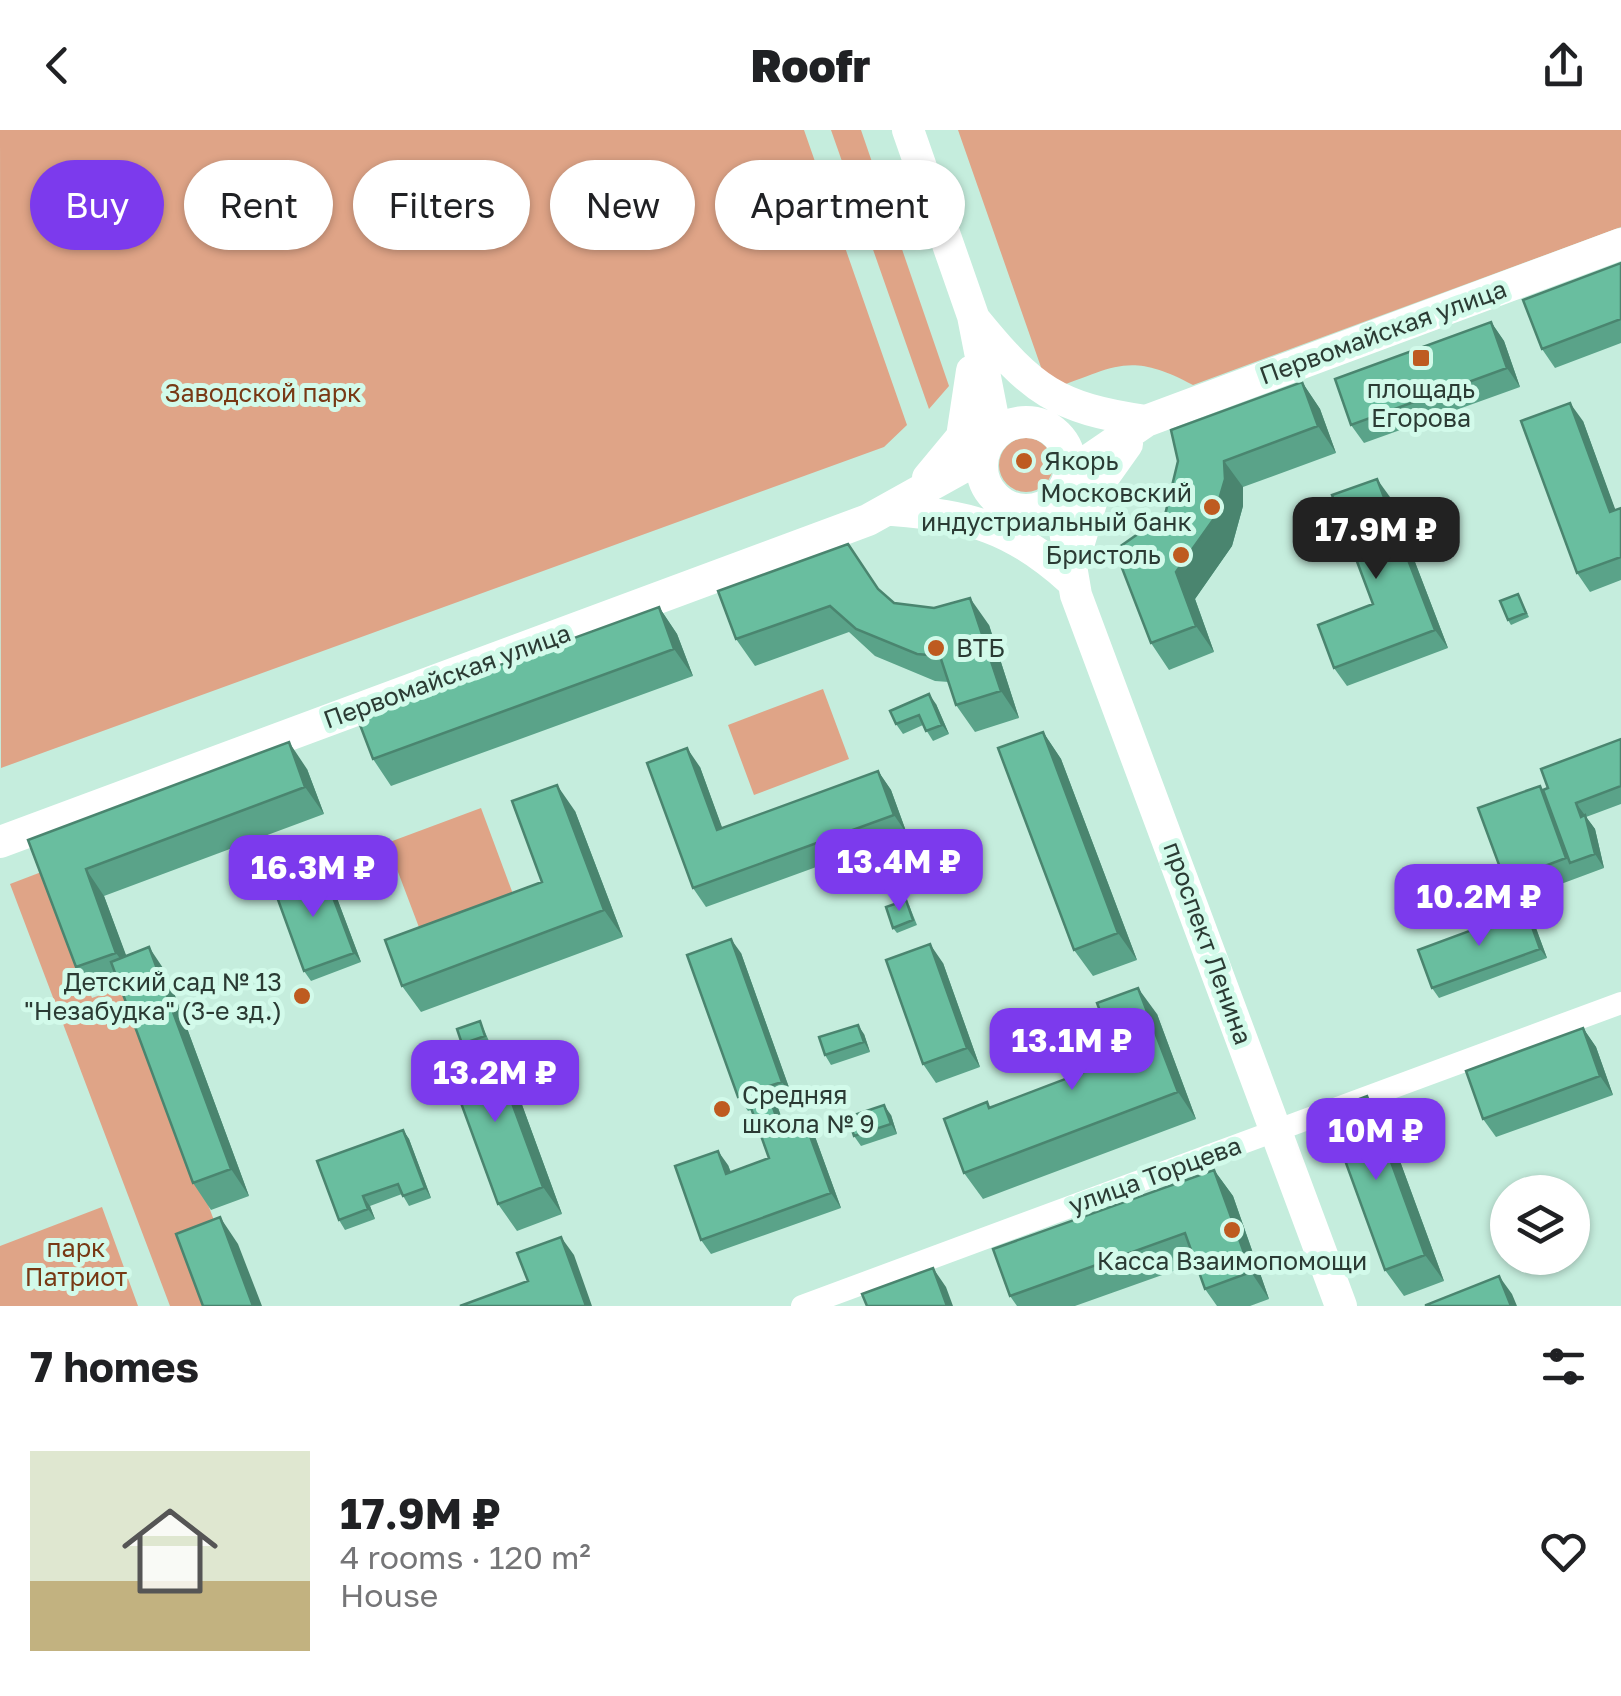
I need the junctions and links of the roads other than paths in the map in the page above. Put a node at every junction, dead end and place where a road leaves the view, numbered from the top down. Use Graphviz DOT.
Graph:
graph roads {
  1 [pos="908,130"];
  2 [pos="1621,244"];
  3 [pos="973,316"];
  4 [pos="1146,421"];
  5 [pos="1041,425"];
  6 [pos="989,444"];
  7 [pos="1064,485"];
  8 [pos="1004,502"];
  9 [pos="893,510"];
  10 [pos="1071,580"];
  11 [pos="0,842"];
  12 [pos="1621,1003"];
  13 [pos="1277,1130"];
  14 [pos="802,1306"];
  15 [pos="1341,1306"];
  1 -- 3 [label="street"];
  2 -- 4 [label="street, Первомайская улица"];
  3 -- 4 [label="street"];
  3 -- 5 [label="street"];
  3 -- 6 [label="street"];
  3 -- 9 [label="street"];
  4 -- 5 [label="street"];
  4 -- 7 [label="street"];
  4 -- 10 [label="street"];
  5 -- 6 [label="street"];
  5 -- 7 [label="street"];
  6 -- 8 [label="street"];
  6 -- 9 [label="street"];
  7 -- 8 [label="street"];
  7 -- 10 [label="street"];
  8 -- 9 [label="street"];
  8 -- 10 [label="street"];
  9 -- 10 [label="street"];
  9 -- 11 [label="street, Первомайская улица"];
  10 -- 13 [label="street, проспект Ленина"];
  12 -- 13 [label="street, улица Торцева"];
  13 -- 14 [label="street, улица Торцева"];
  13 -- 15 [label="street, проспект Ленина"];
}
